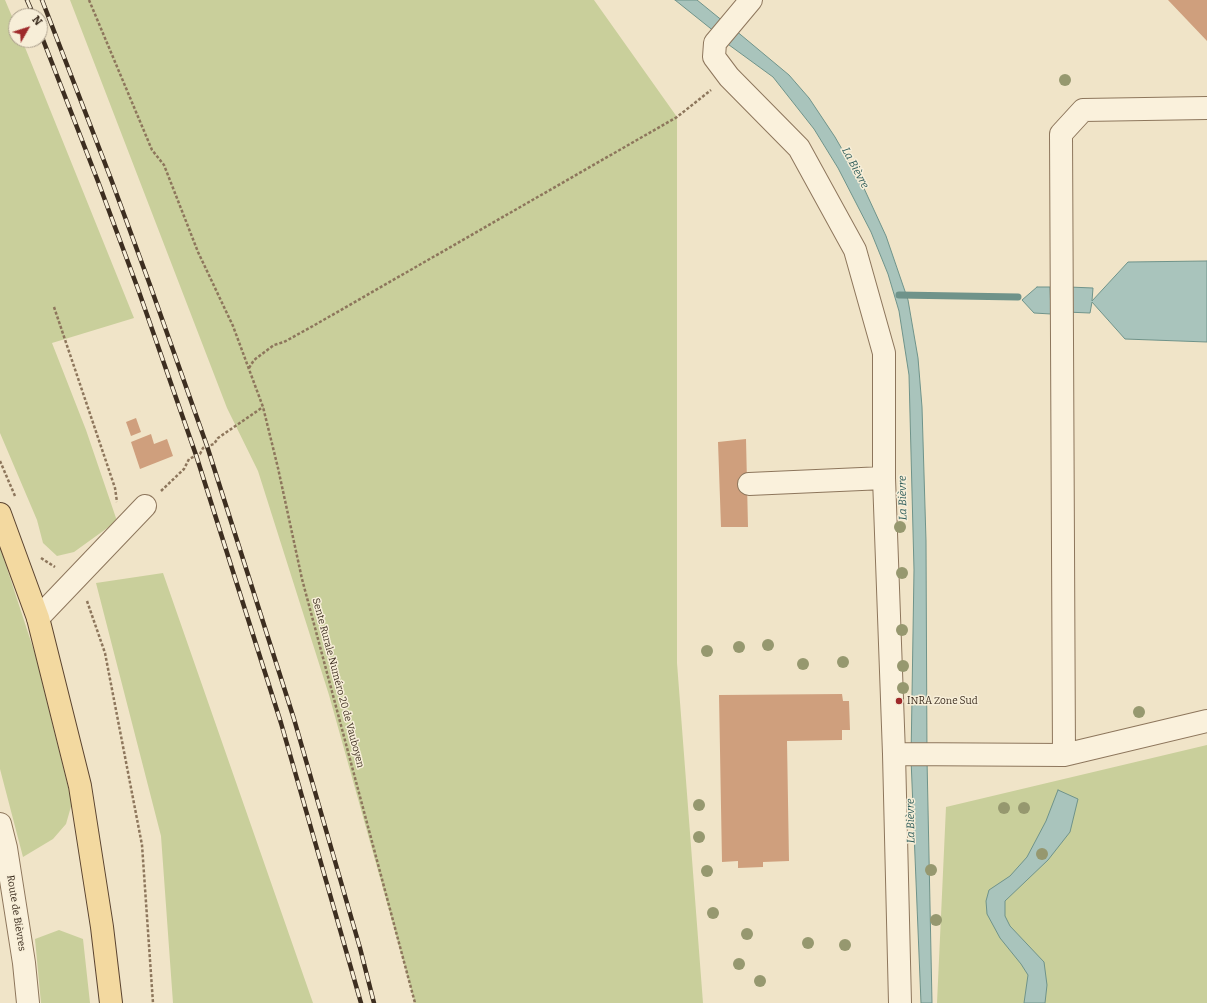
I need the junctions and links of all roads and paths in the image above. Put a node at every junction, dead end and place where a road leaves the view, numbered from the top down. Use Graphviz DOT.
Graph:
graph roads {
  1 [pos="89,0"];
  2 [pos="751,0"];
  3 [pos="730,77"];
  4 [pos="1207,108"];
  5 [pos="54,307"];
  6 [pos="249,368"];
  7 [pos="263,407"];
  8 [pos="884,478"];
  9 [pos="749,484"];
  10 [pos="145,506"];
  11 [pos="0,514"];
  12 [pos="123,530"];
  13 [pos="78,576"];
  14 [pos="38,618"];
  15 [pos="1207,720"];
  16 [pos="910,754"];
  17 [pos="1064,755"];
  18 [pos="0,824"];
  19 [pos="28,1003"];
  20 [pos="111,1003"];
  21 [pos="153,1003"];
  22 [pos="415,1003"];
  23 [pos="900,1003"];
  1 -- 6 [label="path, Sente Rurale Numéro 20 de Vauboyen"];
  2 -- 3 [label="street"];
  3 -- 6 [label="path"];
  3 -- 8 [label="street"];
  4 -- 17 [label="street"];
  5 -- 12 [label="path"];
  6 -- 7 [label="path, Sente Rurale Numéro 20 de Vauboyen"];
  7 -- 10 [label="path"];
  7 -- 22 [label="path, Sente Rurale Numéro 20 de Vauboyen"];
  8 -- 9 [label="street"];
  8 -- 16 [label="street"];
  10 -- 12 [label="street"];
  11 -- 14 [label="main road"];
  12 -- 13 [label="street"];
  13 -- 14 [label="street"];
  13 -- 21 [label="path"];
  14 -- 20 [label="main road"];
  15 -- 17 [label="street"];
  16 -- 17 [label="street"];
  16 -- 23 [label="street"];
  18 -- 19 [label="street, Route de Bièvres"];
}
